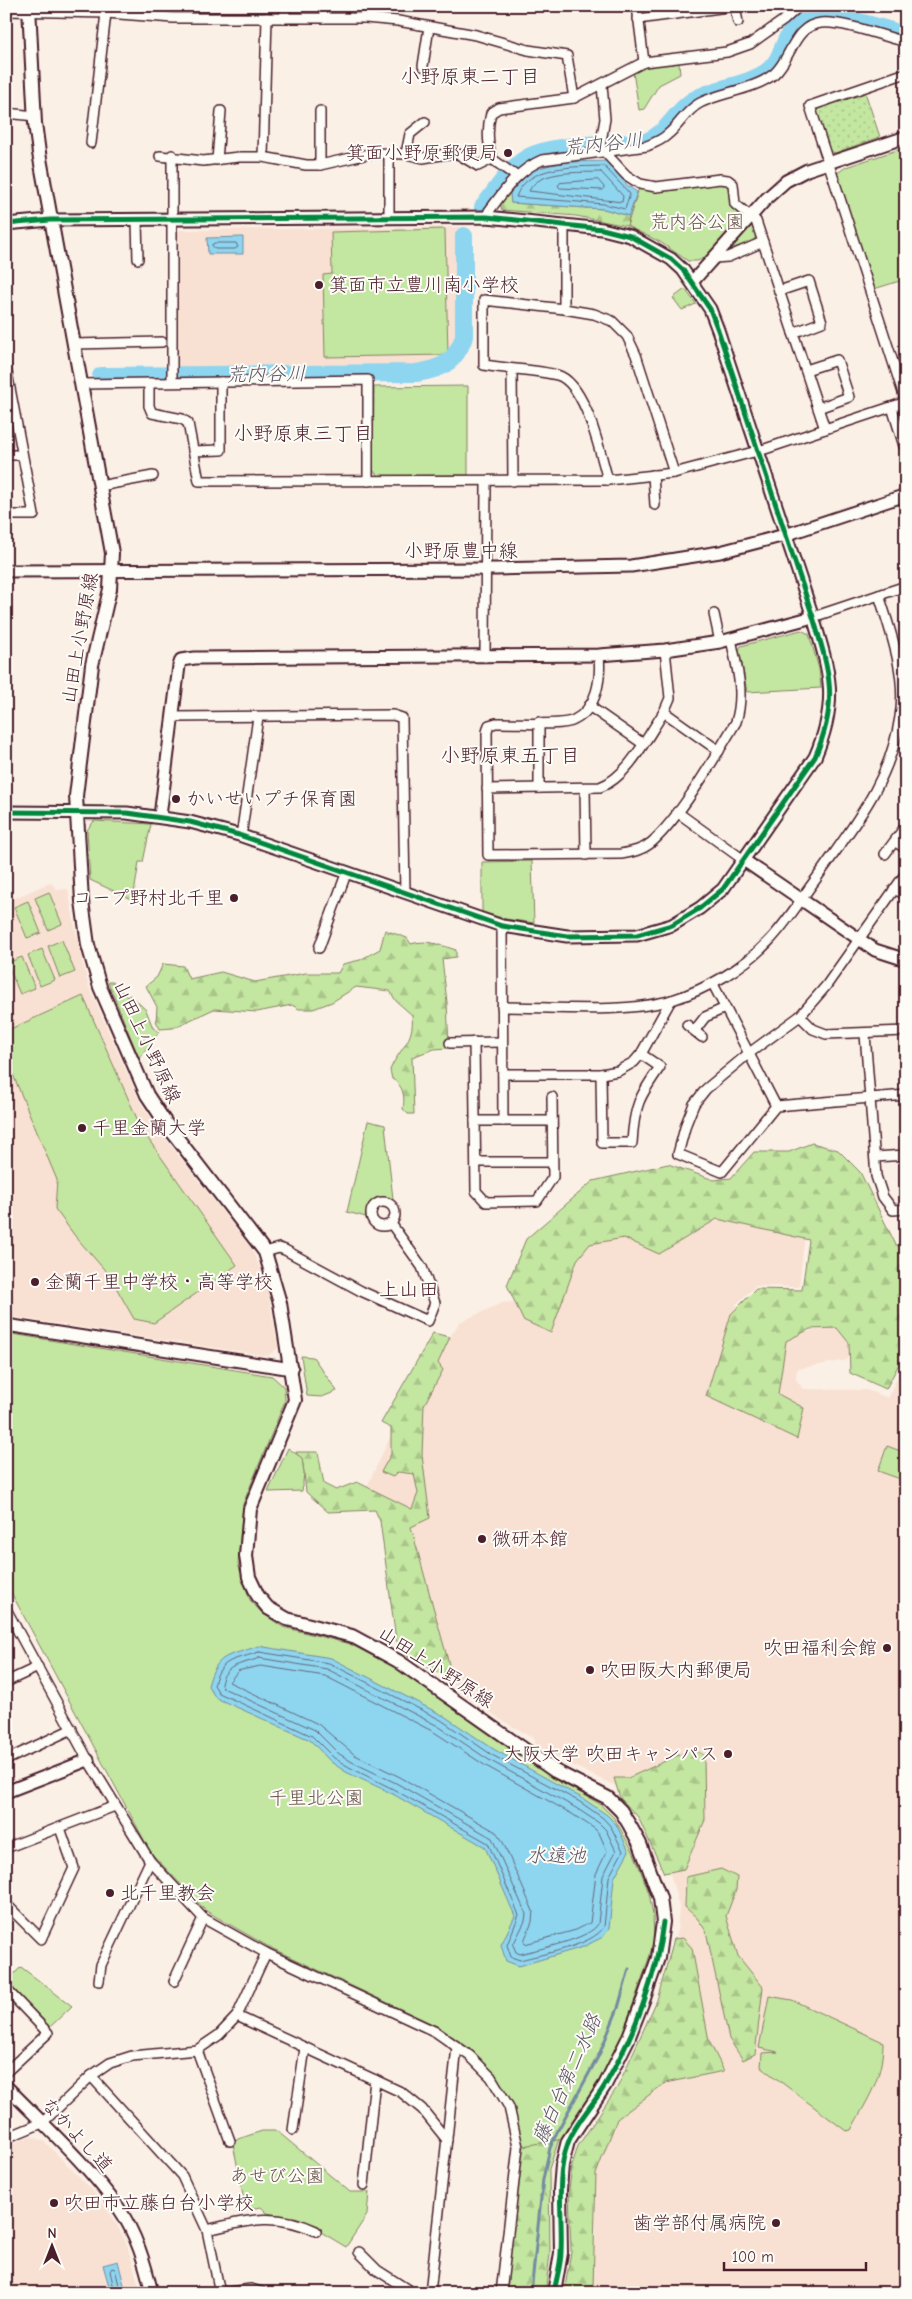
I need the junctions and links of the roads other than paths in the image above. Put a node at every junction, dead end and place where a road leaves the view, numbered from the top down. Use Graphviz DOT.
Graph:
graph roads {
  1 [pos="286,6"];
  2 [pos="325,6"];
  3 [pos="376,6"];
  4 [pos="637,6"];
  5 [pos="799,6"];
  6 [pos="735,7"];
  7 [pos="29,9"];
  8 [pos="6,11"];
  9 [pos="106,12"];
  10 [pos="267,18"];
  11 [pos="284,18"];
  12 [pos="324,18"];
  13 [pos="365,18"];
  14 [pos="638,19"];
  15 [pos="738,22"];
  16 [pos="429,27"];
  17 [pos="906,42"];
  18 [pos="644,62"];
  19 [pos="423,66"];
  20 [pos="906,73"];
  21 [pos="602,85"];
  22 [pos="574,98"];
  23 [pos="222,111"];
  24 [pos="320,111"];
  25 [pos="6,113"];
  26 [pos="35,116"];
  27 [pos="424,122"];
  28 [pos="906,137"];
  29 [pos="91,143"];
  30 [pos="602,147"];
  31 [pos="389,154"];
  32 [pos="406,154"];
  33 [pos="160,156"];
  34 [pos="172,156"];
  35 [pos="263,157"];
  36 [pos="492,159"];
  37 [pos="217,160"];
  38 [pos="826,163"];
  39 [pos="320,165"];
  40 [pos="516,176"];
  41 [pos="487,217"];
  42 [pos="389,218"];
  43 [pos="749,219"];
  44 [pos="50,220"];
  45 [pos="173,220"];
  46 [pos="137,221"];
  47 [pos="6,224"];
  48 [pos="564,224"];
  49 [pos="763,242"];
  50 [pos="714,258"];
  51 [pos="138,259"];
  52 [pos="693,281"];
  53 [pos="779,291"];
  54 [pos="564,308"];
  55 [pos="793,333"];
  56 [pos="162,342"];
  57 [pos="74,344"];
  58 [pos="6,367"];
  59 [pos="512,370"];
  60 [pos="806,370"];
  61 [pos="172,377"];
  62 [pos="221,382"];
  63 [pos="149,383"];
  64 [pos="81,384"];
  65 [pos="906,402"];
  66 [pos="892,407"];
  67 [pos="10,408"];
  68 [pos="818,408"];
  69 [pos="825,429"];
  70 [pos="904,446"];
  71 [pos="193,450"];
  72 [pos="758,451"];
  73 [pos="6,455"];
  74 [pos="22,455"];
  75 [pos="674,473"];
  76 [pos="653,475"];
  77 [pos="153,476"];
  78 [pos="608,480"];
  79 [pos="368,481"];
  80 [pos="513,481"];
  81 [pos="486,482"];
  82 [pos="100,486"];
  83 [pos="906,495"];
  84 [pos="655,506"];
  85 [pos="6,515"];
  86 [pos="786,535"];
  87 [pos="485,569"];
  88 [pos="111,571"];
  89 [pos="6,572"];
  90 [pos="906,586"];
  91 [pos="879,595"];
  92 [pos="714,614"];
  93 [pos="813,617"];
  94 [pos="725,640"];
  95 [pos="665,650"];
  96 [pos="599,655"];
  97 [pos="485,657"];
  98 [pos="589,706"];
  99 [pos="664,712"];
  100 [pos="172,717"];
  101 [pos="258,717"];
  102 [pos="538,722"];
  103 [pos="642,743"];
  104 [pos="719,751"];
  105 [pos="539,788"];
  106 [pos="585,788"];
  107 [pos="487,789"];
  108 [pos="6,812"];
  109 [pos="76,812"];
  110 [pos="677,812"];
  111 [pos="160,816"];
  112 [pos="905,827"];
  113 [pos="239,835"];
  114 [pos="896,842"];
  115 [pos="906,849"];
  116 [pos="885,854"];
  117 [pos="586,855"];
  118 [pos="745,861"];
  119 [pos="906,873"];
  120 [pos="346,874"];
  121 [pos="894,889"];
  122 [pos="405,893"];
  123 [pos="906,895"];
  124 [pos="801,901"];
  125 [pos="502,926"];
  126 [pos="859,941"];
  127 [pos="319,948"];
  128 [pos="906,960"];
  129 [pos="713,984"];
  130 [pos="671,1000"];
  131 [pos="502,1007"];
  132 [pos="725,1008"];
  133 [pos="800,1016"];
  134 [pos="906,1030"];
  135 [pos="865,1034"];
  136 [pos="702,1037"];
  137 [pos="474,1042"];
  138 [pos="502,1042"];
  139 [pos="450,1043"];
  140 [pos="642,1054"];
  141 [pos="748,1054"];
  142 [pos="503,1074"];
  143 [pos="601,1074"];
  144 [pos="906,1095"];
  145 [pos="552,1097"];
  146 [pos="871,1098"];
  147 [pos="776,1106"];
  148 [pos="475,1121"];
  149 [pos="503,1121"];
  150 [pos="552,1121"];
  151 [pos="906,1155"];
  152 [pos="875,1157"];
  153 [pos="476,1162"];
  154 [pos="552,1162"];
  155 [pos="906,1209"];
  156 [pos="392,1225"];
  157 [pos="265,1252"];
  158 [pos="6,1325"];
  159 [pos="292,1369"];
  160 [pos="6,1609"];
  161 [pos="38,1667"];
  162 [pos="6,1682"];
  163 [pos="72,1729"];
  164 [pos="6,1760"];
  165 [pos="88,1760"];
  166 [pos="6,1792"];
  167 [pos="115,1806"];
  168 [pos="60,1828"];
  169 [pos="6,1848"];
  170 [pos="150,1861"];
  171 [pos="6,1904"];
  172 [pos="203,1918"];
  173 [pos="266,1953"];
  174 [pos="99,1981"];
  175 [pos="174,1981"];
  176 [pos="6,1989"];
  177 [pos="237,2016"];
  178 [pos="457,2047"];
  179 [pos="305,2048"];
  180 [pos="197,2050"];
  181 [pos="6,2072"];
  182 [pos="91,2076"];
  183 [pos="375,2080"];
  184 [pos="6,2086"];
  185 [pos="42,2123"];
  186 [pos="293,2130"];
  187 [pos="6,2138"];
  188 [pos="230,2140"];
  189 [pos="447,2140"];
  190 [pos="364,2185"];
  191 [pos="207,2230"];
  192 [pos="316,2231"];
  193 [pos="359,2252"];
  194 [pos="152,2293"];
  195 [pos="221,2293"];
  196 [pos="264,2293"];
  197 [pos="412,2293"];
  198 [pos="430,2293"];
  199 [pos="501,2293"];
  200 [pos="554,2293"];
  1 -- 11 [label="street"];
  2 -- 12 [label="street"];
  3 -- 13 [label="street"];
  4 -- 14 [label="street"];
  5 -- 18 [label="street"];
  6 -- 14 [label="street"];
  6 -- 15 [label="street"];
  7 -- 8 [label="street"];
  7 -- 9 [label="street"];
  7 -- 26 [label="main road, 山田上小野原線"];
  9 -- 10 [label="street"];
  9 -- 29 [label="street"];
  10 -- 11 [label="street"];
  10 -- 35 [label="street"];
  11 -- 12 [label="street"];
  12 -- 13 [label="street"];
  13 -- 16 [label="street"];
  14 -- 18 [label="street"];
  16 -- 19 [label="street"];
  16 -- 22 [label="street"];
  17 -- 30 [label="street"];
  18 -- 21 [label="street"];
  20 -- 38 [label="street"];
  21 -- 22 [label="street"];
  21 -- 30 [label="street"];
  22 -- 36 [label="street"];
  23 -- 37 [label="street"];
  24 -- 39 [label="street"];
  25 -- 26 [label="street"];
  26 -- 44 [label="main road, 山田上小野原線"];
  27 -- 32 [label="street"];
  28 -- 38 [label="street"];
  30 -- 40 [label="street"];
  30 -- 43 [label="street"];
  31 -- 32 [label="street"];
  31 -- 39 [label="street"];
  31 -- 42 [label="street"];
  32 -- 36 [label="street"];
  33 -- 34 [label="street"];
  34 -- 37 [label="street"];
  34 -- 45 [label="street"];
  35 -- 37 [label="street"];
  35 -- 39 [label="street"];
  36 -- 40 [label="street"];
  38 -- 43 [label="street"];
  38 -- 65 [label="street"];
  40 -- 41 [label="street"];
  41 -- 42 [label="street"];
  41 -- 48 [label="street"];
  42 -- 45 [label="street"];
  43 -- 49 [label="street"];
  43 -- 50 [label="street"];
  44 -- 46 [label="street"];
  44 -- 47 [label="street"];
  44 -- 57 [label="main road, 山田上小野原線"];
  45 -- 46 [label="street"];
  45 -- 61 [label="street"];
  46 -- 51 [label="street"];
  48 -- 52 [label="street"];
  48 -- 54 [label="street"];
  49 -- 50 [label="street"];
  49 -- 53 [label="street"];
  50 -- 52 [label="street"];
  52 -- 72 [label="street"];
  53 -- 55 [label="street"];
  53 -- 55 [label="street"];
  54 -- 59 [label="street"];
  54 -- 75 [label="street"];
  55 -- 60 [label="street"];
  56 -- 57 [label="street"];
  57 -- 64 [label="main road, 山田上小野原線"];
  58 -- 67 [label="street"];
  59 -- 78 [label="street"];
  59 -- 80 [label="street"];
  60 -- 68 [label="street"];
  60 -- 68 [label="street"];
  61 -- 62 [label="street"];
  61 -- 63 [label="street"];
  62 -- 71 [label="street"];
  62 -- 79 [label="street"];
  63 -- 64 [label="street"];
  63 -- 71 [label="street"];
  64 -- 82 [label="main road, 山田上小野原線"];
  65 -- 66 [label="street"];
  66 -- 69 [label="street"];
  66 -- 70 [label="street"];
  67 -- 74 [label="street"];
  68 -- 69 [label="street"];
  69 -- 72 [label="street"];
  71 -- 79 [label="street"];
  72 -- 75 [label="street"];
  72 -- 86 [label="street"];
  73 -- 74 [label="street"];
  74 -- 85 [label="street"];
  75 -- 76 [label="street"];
  76 -- 78 [label="street"];
  76 -- 84 [label="street"];
  77 -- 82 [label="street"];
  78 -- 80 [label="street"];
  79 -- 81 [label="street"];
  80 -- 81 [label="street"];
  81 -- 87 [label="street"];
  82 -- 88 [label="main road, 山田上小野原線"];
  83 -- 86 [label="street, 小野原豊中線"];
  86 -- 87 [label="street, 小野原豊中線"];
  86 -- 93 [label="street"];
  87 -- 88 [label="street, 小野原豊中線"];
  87 -- 97 [label="street"];
  88 -- 89 [label="street, 小野原豊中線"];
  88 -- 109 [label="main road, 山田上小野原線"];
  90 -- 91 [label="street"];
  91 -- 93 [label="street"];
  91 -- 124 [label="street"];
  92 -- 94 [label="street"];
  93 -- 94 [label="street"];
  93 -- 118 [label="street"];
  94 -- 95 [label="street"];
  94 -- 104 [label="street"];
  95 -- 96 [label="street"];
  95 -- 99 [label="street"];
  96 -- 97 [label="street"];
  96 -- 98 [label="street"];
  97 -- 100 [label="street"];
  98 -- 102 [label="street"];
  98 -- 103 [label="street"];
  99 -- 103 [label="street"];
  99 -- 104 [label="street"];
  100 -- 101 [label="street"];
  100 -- 111 [label="street"];
  101 -- 113 [label="street"];
  101 -- 122 [label="street"];
  102 -- 105 [label="street"];
  102 -- 107 [label="street"];
  103 -- 106 [label="street"];
  104 -- 110 [label="street"];
  105 -- 106 [label="street"];
  105 -- 107 [label="street"];
  106 -- 117 [label="street"];
  107 -- 117 [label="street"];
  108 -- 109 [label="street"];
  109 -- 111 [label="street"];
  109 -- 157 [label="main road, 山田上小野原線"];
  110 -- 117 [label="street"];
  110 -- 118 [label="street"];
  111 -- 113 [label="street"];
  112 -- 114 [label="street"];
  113 -- 120 [label="street"];
  114 -- 115 [label="street"];
  114 -- 116 [label="street"];
  118 -- 124 [label="street"];
  118 -- 125 [label="street"];
  119 -- 121 [label="street"];
  120 -- 122 [label="street"];
  120 -- 127 [label="street"];
  121 -- 123 [label="street"];
  121 -- 126 [label="street"];
  122 -- 125 [label="street"];
  124 -- 126 [label="street"];
  124 -- 129 [label="street"];
  125 -- 131 [label="street"];
  126 -- 128 [label="street"];
  126 -- 133 [label="street"];
  129 -- 130 [label="street"];
  129 -- 132 [label="street"];
  130 -- 131 [label="street"];
  130 -- 140 [label="street"];
  131 -- 138 [label="street"];
  132 -- 136 [label="street"];
  132 -- 141 [label="street"];
  133 -- 135 [label="street"];
  133 -- 141 [label="street"];
  134 -- 135 [label="street"];
  135 -- 146 [label="street"];
  137 -- 138 [label="street"];
  137 -- 139 [label="street"];
  137 -- 148 [label="street"];
  138 -- 142 [label="street"];
  140 -- 143 [label="street"];
  140 -- 143 [label="street"];
  141 -- 147 [label="street"];
  141 -- 147 [label="street"];
  142 -- 143 [label="street"];
  142 -- 149 [label="street"];
  144 -- 146 [label="street"];
  145 -- 150 [label="street"];
  146 -- 147 [label="street"];
  146 -- 152 [label="street"];
  148 -- 149 [label="street"];
  148 -- 153 [label="street"];
  149 -- 150 [label="street"];
  150 -- 154 [label="street"];
  151 -- 152 [label="street"];
  152 -- 155 [label="street"];
  153 -- 154 [label="street"];
  153 -- 154 [label="street"];
  156 -- 157 [label="street"];
  157 -- 159 [label="main road, 山田上小野原線"];
  158 -- 159 [label="street"];
  159 -- 200 [label="main road, 山田上小野原線"];
  160 -- 161 [label="street"];
  161 -- 162 [label="street"];
  161 -- 163 [label="street"];
  163 -- 164 [label="street"];
  163 -- 165 [label="street"];
  165 -- 166 [label="street"];
  165 -- 167 [label="street"];
  167 -- 168 [label="street"];
  167 -- 170 [label="street"];
  168 -- 169 [label="street"];
  168 -- 171 [label="street"];
  170 -- 172 [label="street"];
  170 -- 174 [label="street"];
  172 -- 173 [label="street"];
  172 -- 175 [label="street"];
  173 -- 177 [label="street"];
  173 -- 178 [label="street"];
  176 -- 181 [label="street"];
  177 -- 179 [label="street"];
  177 -- 180 [label="street"];
  178 -- 189 [label="street"];
  178 -- 199 [label="street"];
  179 -- 183 [label="street"];
  179 -- 186 [label="street"];
  180 -- 182 [label="street"];
  180 -- 188 [label="street"];
  182 -- 185 [label="street"];
  182 -- 191 [label="street"];
  183 -- 189 [label="street"];
  183 -- 190 [label="street"];
  184 -- 185 [label="street, なかよし道"];
  185 -- 187 [label="street"];
  185 -- 194 [label="street, なかよし道"];
  189 -- 198 [label="street"];
  191 -- 192 [label="street"];
  191 -- 195 [label="street"];
  193 -- 197 [label="street"];
  195 -- 196 [label="street"];
}
